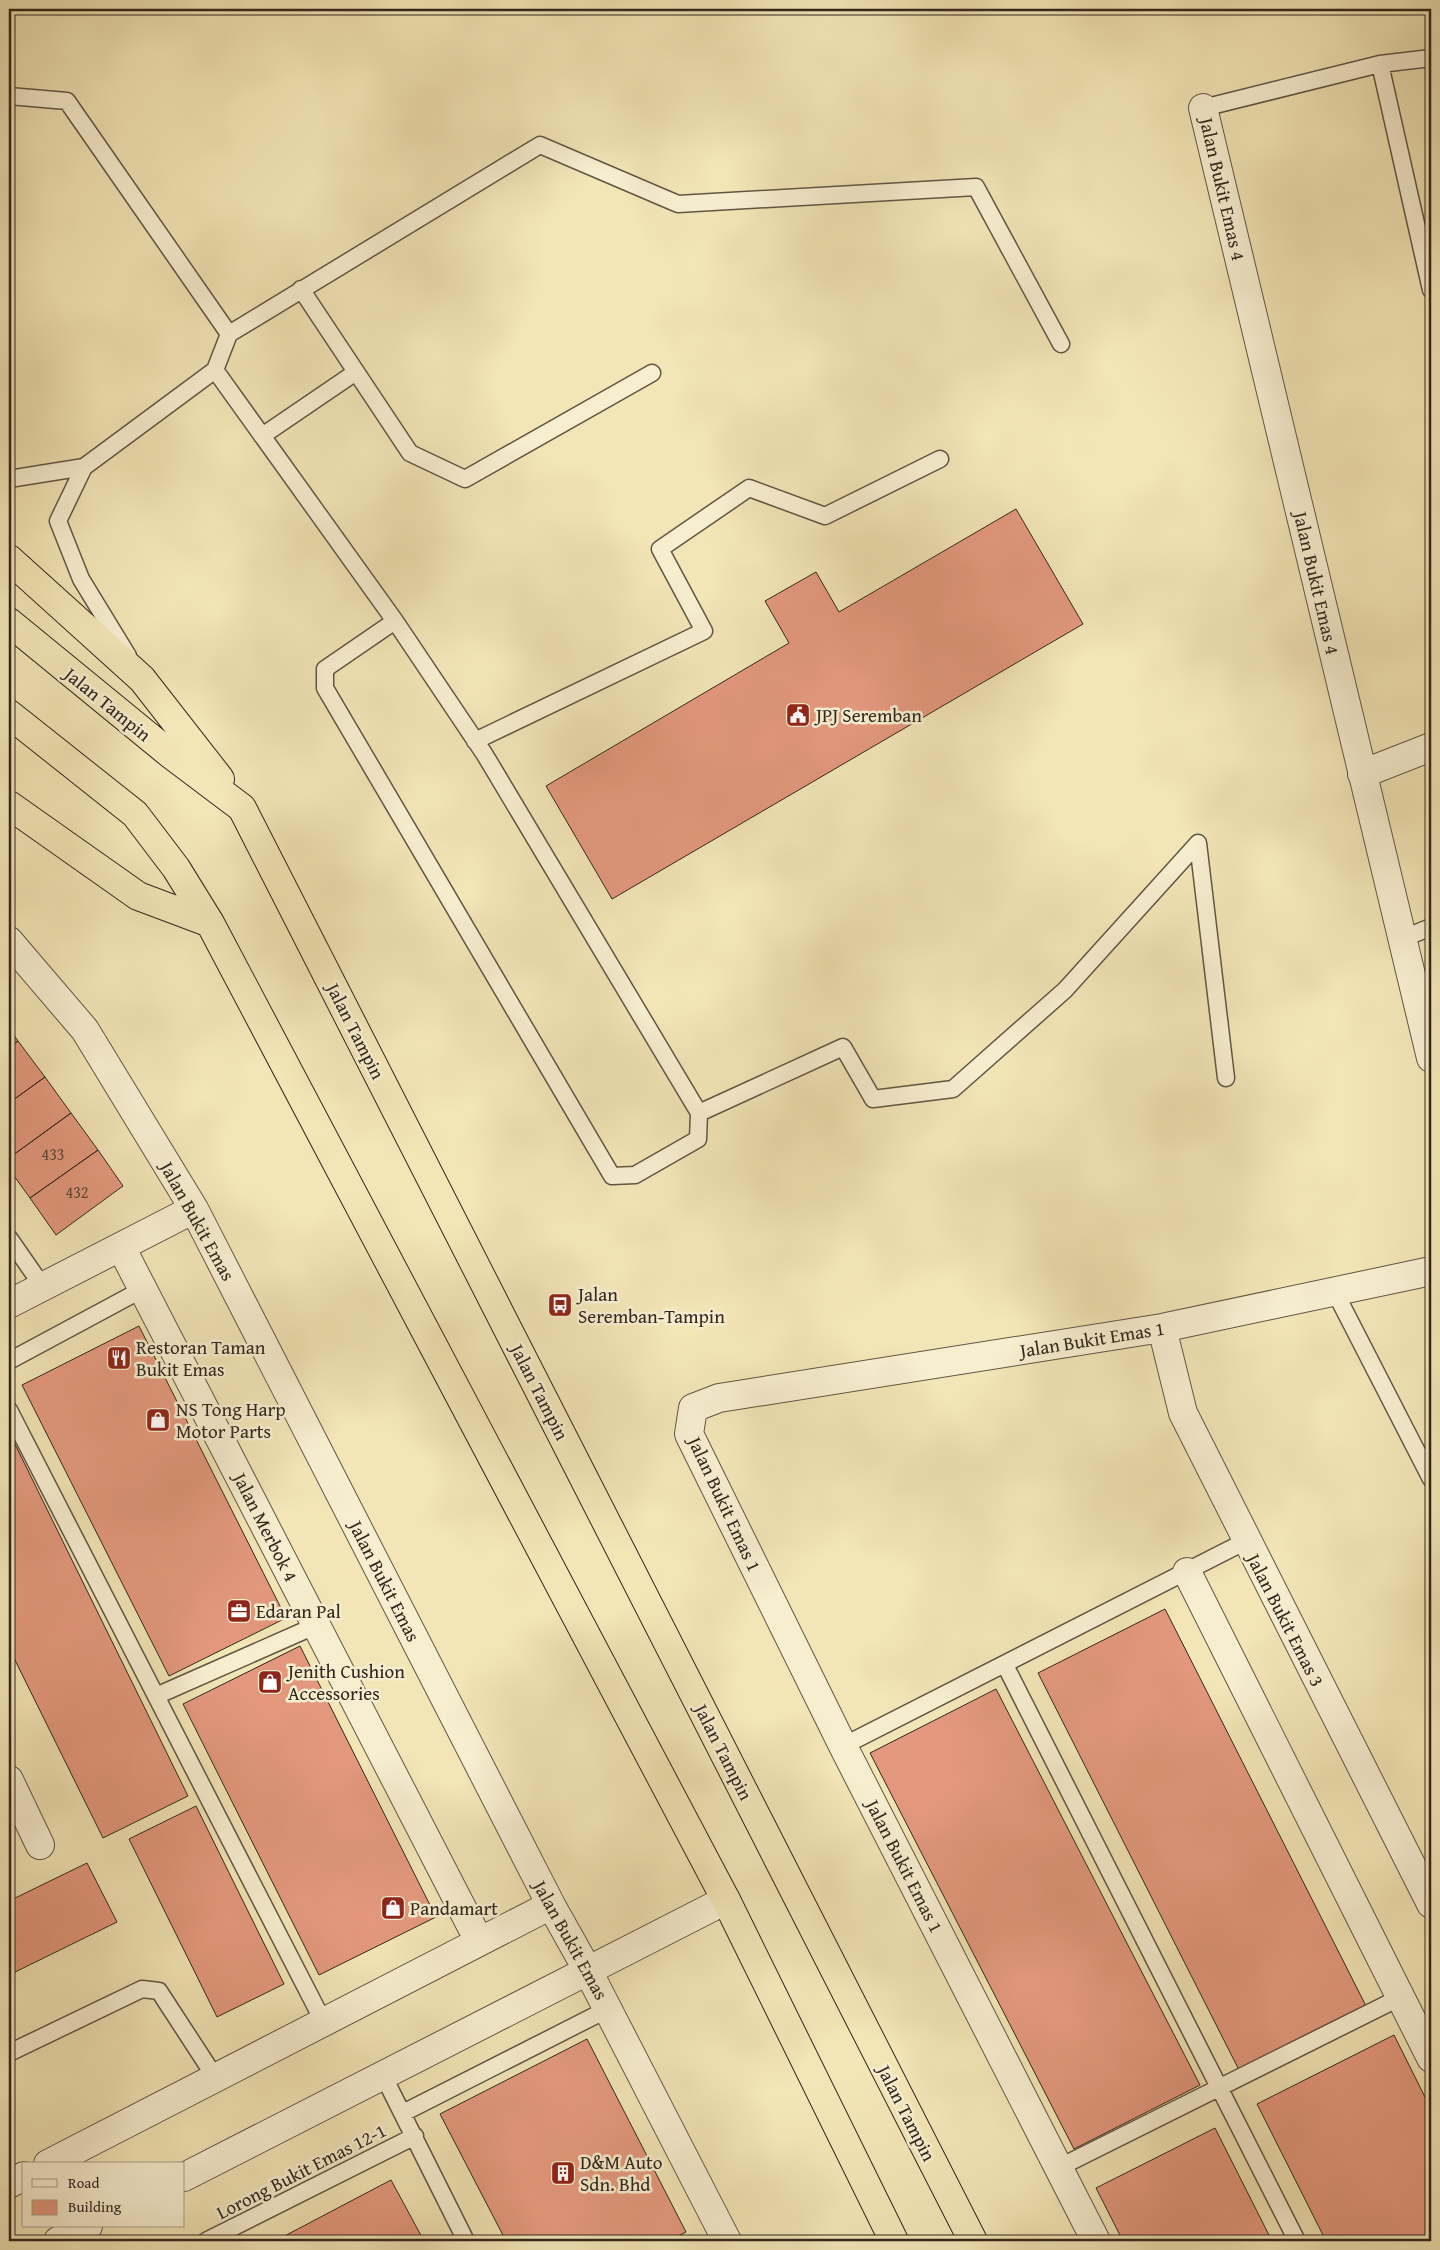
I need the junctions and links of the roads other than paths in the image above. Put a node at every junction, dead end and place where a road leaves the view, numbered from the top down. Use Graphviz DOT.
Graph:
graph roads {
  1 [pos="1431,58"];
  2 [pos="1380,64"];
  3 [pos="9,96"];
  4 [pos="1203,108"];
  5 [pos="302,289"];
  6 [pos="1431,290"];
  7 [pos="229,334"];
  8 [pos="1061,344"];
  9 [pos="215,370"];
  10 [pos="356,372"];
  11 [pos="652,373"];
  12 [pos="262,436"];
  13 [pos="940,459"];
  14 [pos="84,467"];
  15 [pos="9,479"];
  16 [pos="9,559"];
  17 [pos="394,621"];
  18 [pos="9,622"];
  19 [pos="142,678"];
  20 [pos="9,714"];
  21 [pos="475,741"];
  22 [pos="1431,747"];
  23 [pos="1362,774"];
  24 [pos="9,805"];
  25 [pos="242,808"];
  26 [pos="210,924"];
  27 [pos="1431,928"];
  28 [pos="1402,939"];
  29 [pos="9,941"];
  30 [pos="1431,1058"];
  31 [pos="1226,1078"];
  32 [pos="699,1113"];
  33 [pos="194,1208"];
  34 [pos="9,1238"];
  35 [pos="121,1247"];
  36 [pos="1431,1272"];
  37 [pos="43,1287"];
  38 [pos="143,1289"];
  39 [pos="1335,1292"];
  40 [pos="9,1304"];
  41 [pos="1162,1328"];
  42 [pos="9,1361"];
  43 [pos="9,1410"];
  44 [pos="1431,1478"];
  45 [pos="1246,1541"];
  46 [pos="1187,1572"];
  47 [pos="317,1625"];
  48 [pos="1005,1665"];
  49 [pos="156,1696"];
  50 [pos="843,1746"];
  51 [pos="9,1780"];
  52 [pos="40,1845"];
  53 [pos="726,1900"];
  54 [pos="1431,1904"];
  55 [pos="551,1905"];
  56 [pos="479,1941"];
  57 [pos="588,1970"];
  58 [pos="1400,1997"];
  59 [pos="608,2009"];
  60 [pos="323,2021"];
  61 [pos="9,2053"];
  62 [pos="1431,2058"];
  63 [pos="383,2075"];
  64 [pos="215,2077"];
  65 [pos="1219,2088"];
  66 [pos="403,2113"];
  67 [pos="414,2136"];
  68 [pos="52,2162"];
  69 [pos="1060,2168"];
  70 [pos="185,2176"];
  71 [pos="22,2177"];
  72 [pos="9,2184"];
  73 [pos="84,2228"];
  74 [pos="58,2241"];
  75 [pos="206,2241"];
  76 [pos="466,2241"];
  77 [pos="727,2241"];
  78 [pos="894,2241"];
  79 [pos="973,2241"];
  80 [pos="1096,2241"];
  81 [pos="1297,2241"];
  1 -- 2 [label="lane"];
  2 -- 4 [label="lane"];
  2 -- 6 [label="lane"];
  3 -- 7 [label="lane"];
  4 -- 23 [label="street, Jalan Bukit Emas 4"];
  5 -- 7 [label="lane"];
  5 -- 8 [label="lane"];
  5 -- 10 [label="lane"];
  7 -- 9 [label="lane"];
  9 -- 12 [label="lane"];
  9 -- 14 [label="lane"];
  10 -- 11 [label="lane"];
  10 -- 12 [label="lane"];
  12 -- 17 [label="lane"];
  13 -- 21 [label="lane"];
  14 -- 15 [label="lane"];
  14 -- 19 [label="lane"];
  16 -- 19 [label="highway"];
  17 -- 21 [label="lane"];
  17 -- 32 [label="lane"];
  18 -- 25 [label="highway, Jalan Tampin"];
  19 -- 25 [label="highway"];
  20 -- 26 [label="highway"];
  21 -- 32 [label="lane"];
  22 -- 23 [label="street"];
  23 -- 28 [label="street, Jalan Bukit Emas 4"];
  24 -- 26 [label="highway"];
  25 -- 79 [label="highway, Jalan Tampin"];
  26 -- 53 [label="highway"];
  27 -- 28 [label="lane"];
  28 -- 30 [label="street, Jalan Bukit Emas 4"];
  29 -- 33 [label="street, Jalan Bukit Emas"];
  31 -- 32 [label="lane"];
  33 -- 35 [label="street"];
  33 -- 55 [label="street, Jalan Bukit Emas"];
  34 -- 37 [label="lane"];
  35 -- 37 [label="street"];
  35 -- 38 [label="street, Jalan Merbok 4"];
  36 -- 39 [label="street, Jalan Bukit Emas 1"];
  37 -- 40 [label="street"];
  38 -- 42 [label="lane"];
  38 -- 47 [label="street, Jalan Merbok 4"];
  39 -- 41 [label="street, Jalan Bukit Emas 1"];
  39 -- 44 [label="lane"];
  41 -- 45 [label="street, Jalan Bukit Emas 3"];
  41 -- 50 [label="street, Jalan Bukit Emas 1"];
  43 -- 49 [label="lane"];
  45 -- 46 [label="lane"];
  45 -- 54 [label="street, Jalan Bukit Emas 3"];
  46 -- 48 [label="lane"];
  46 -- 58 [label="street"];
  47 -- 49 [label="lane"];
  47 -- 56 [label="street, Jalan Merbok 4"];
  48 -- 50 [label="lane"];
  48 -- 65 [label="lane"];
  49 -- 60 [label="lane"];
  50 -- 69 [label="street, Jalan Bukit Emas 1"];
  51 -- 52 [label="street"];
  53 -- 57 [label="street"];
  53 -- 78 [label="highway"];
  55 -- 56 [label="street"];
  55 -- 57 [label="street, Jalan Bukit Emas"];
  56 -- 60 [label="street"];
  57 -- 59 [label="street, Jalan Bukit Emas"];
  57 -- 63 [label="street"];
  58 -- 62 [label="street"];
  58 -- 65 [label="lane"];
  59 -- 66 [label="lane"];
  59 -- 77 [label="street, Jalan Bukit Emas"];
  60 -- 64 [label="street"];
  61 -- 64 [label="lane"];
  63 -- 66 [label="lane"];
  63 -- 70 [label="street"];
  64 -- 68 [label="street"];
  65 -- 69 [label="lane"];
  65 -- 81 [label="lane"];
  66 -- 67 [label="lane"];
  67 -- 75 [label="lane, Lorong Bukit Emas 12-1"];
  67 -- 76 [label="lane"];
  69 -- 80 [label="street, Jalan Bukit Emas 1"];
  71 -- 72 [label="street"];
  73 -- 74 [label="street"];
}
